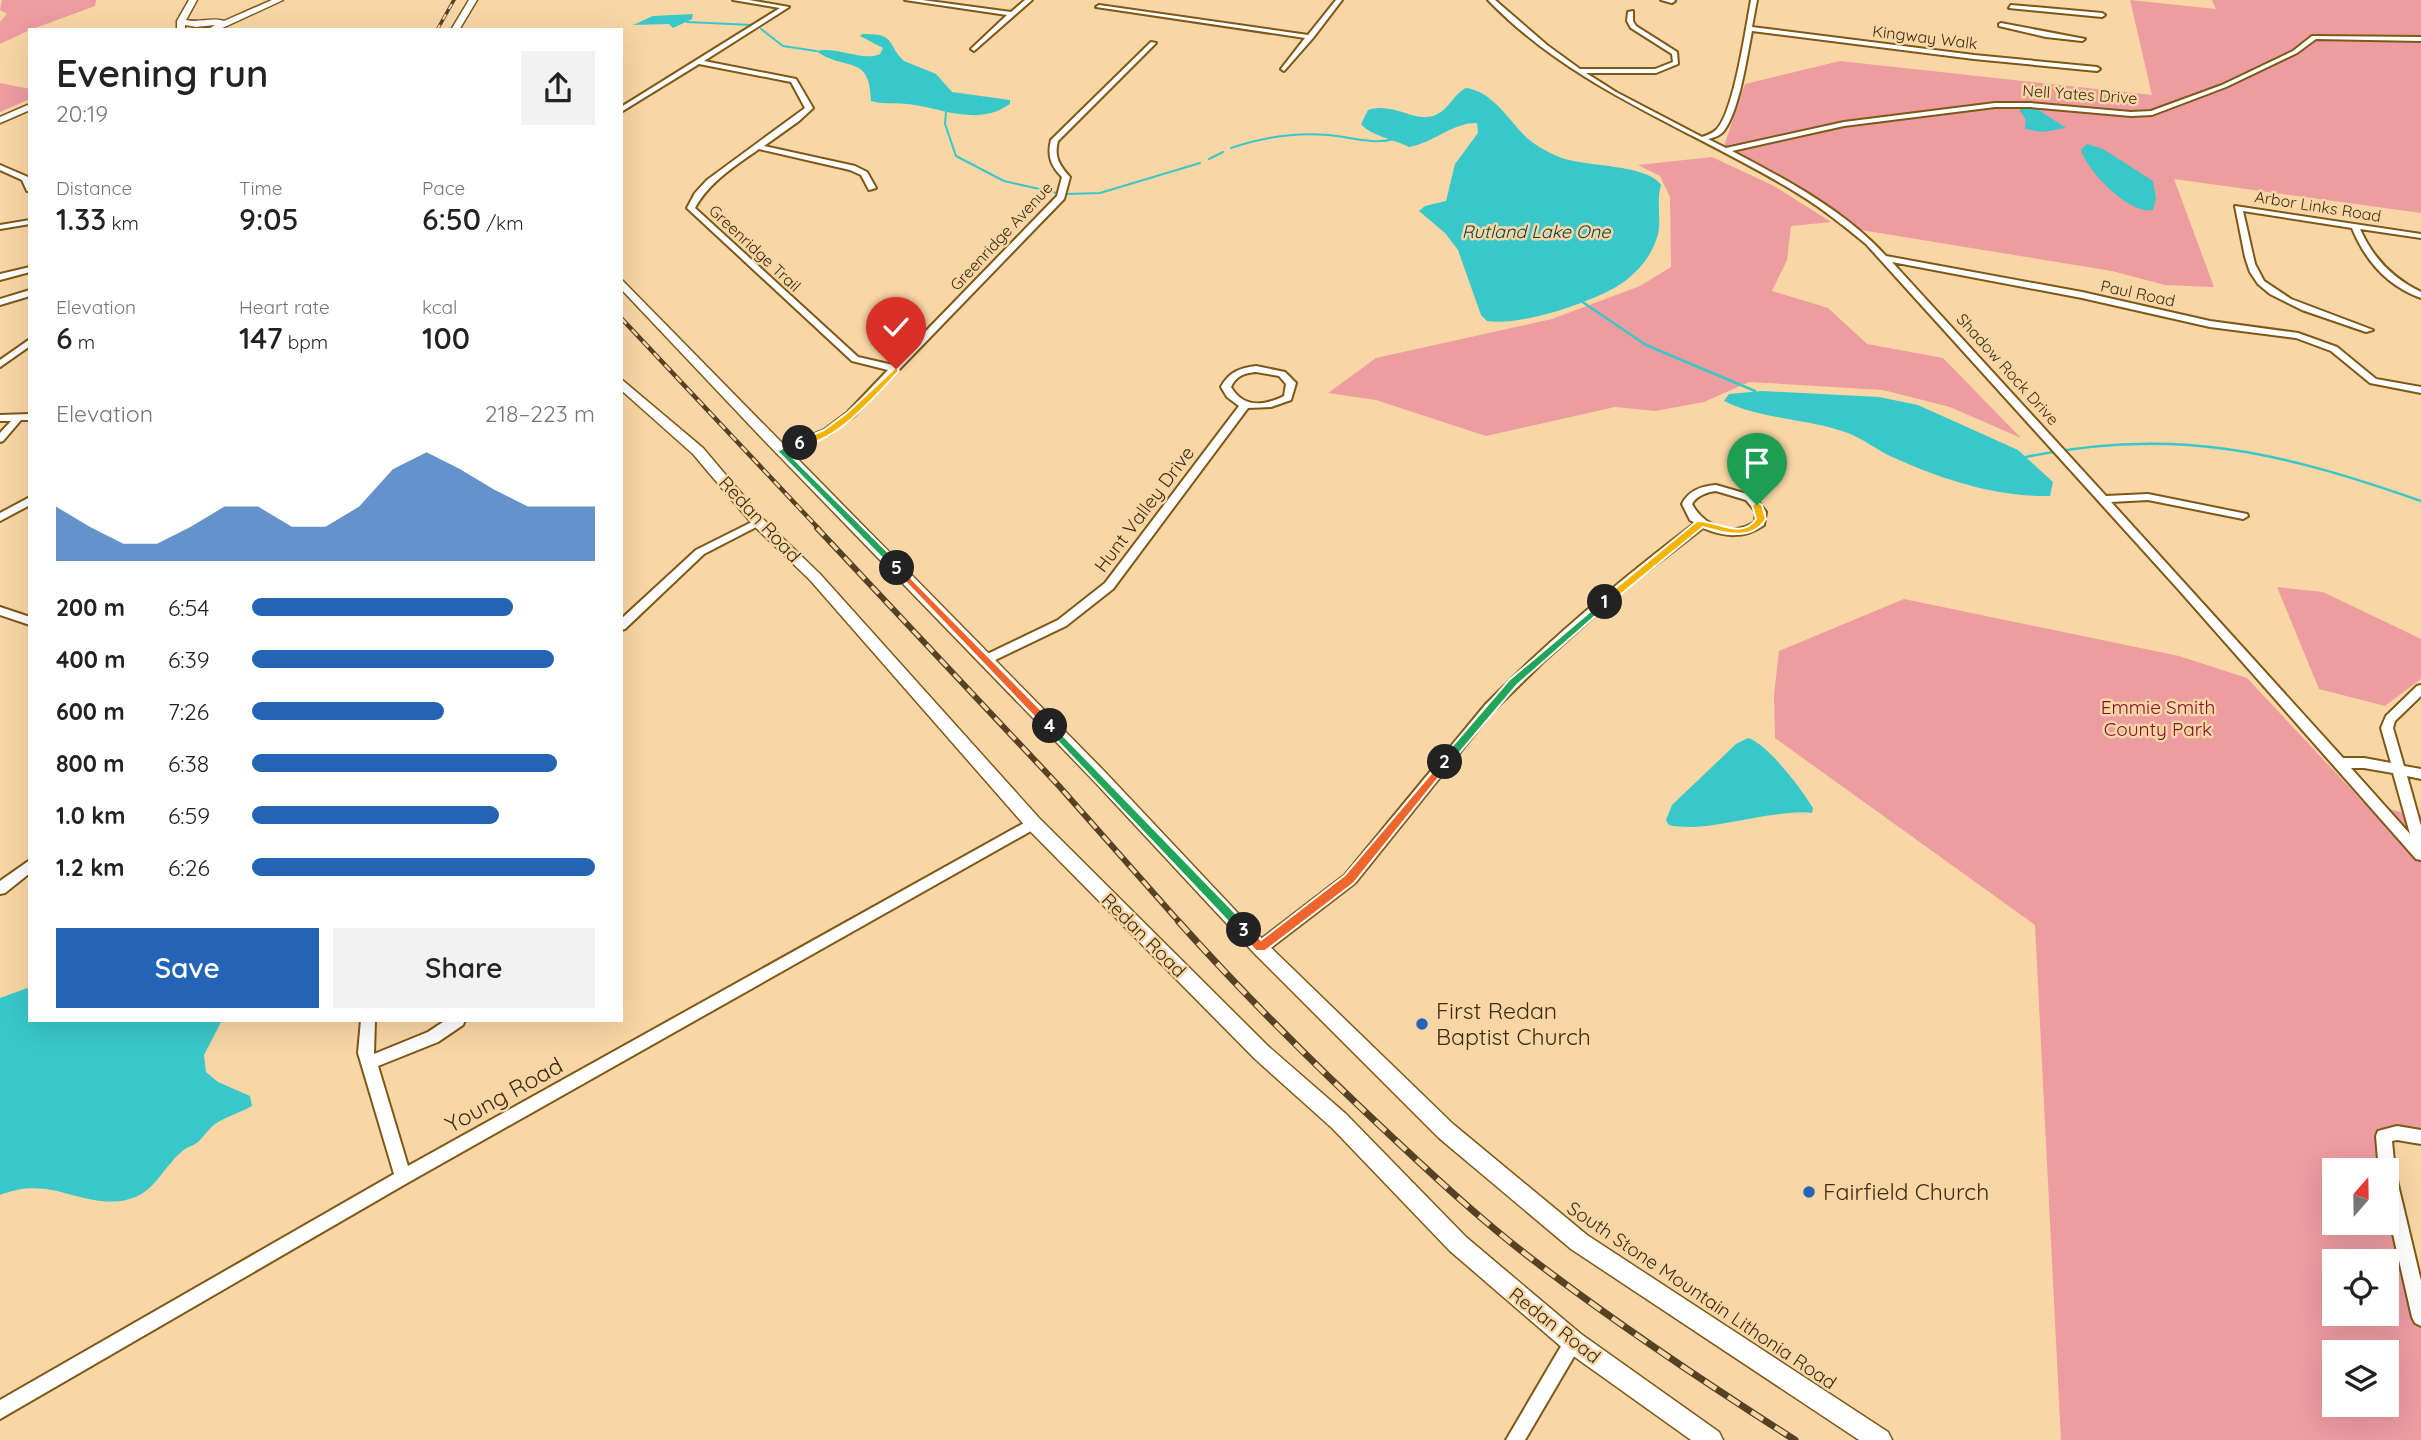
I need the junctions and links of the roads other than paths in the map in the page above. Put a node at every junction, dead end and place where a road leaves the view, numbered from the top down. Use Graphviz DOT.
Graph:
graph roads {
  1 [pos="192,0"];
  2 [pos="279,0"];
  3 [pos="473,0"];
  4 [pos="736,0"];
  5 [pos="908,0"];
  6 [pos="1029,0"];
  7 [pos="1339,0"];
  8 [pos="1492,0"];
  9 [pos="1664,0"];
  10 [pos="1754,0"];
  11 [pos="1672,1"];
  12 [pos="2011,3"];
  13 [pos="1099,7"];
  14 [pos="1631,12"];
  15 [pos="1012,14"];
  16 [pos="2102,15"];
  17 [pos="243,16"];
  18 [pos="181,25"];
  19 [pos="216,28"];
  20 [pos="456,28"];
  21 [pos="1749,29"];
  22 [pos="1311,37"];
  23 [pos="2082,38"];
  24 [pos="2421,39"];
  25 [pos="1153,43"];
  26 [pos="974,50"];
  27 [pos="699,62"];
  28 [pos="1284,69"];
  29 [pos="2097,69"];
  30 [pos="1579,71"];
  31 [pos="28,108"];
  32 [pos="623,109"];
  33 [pos="0,120"];
  34 [pos="1702,139"];
  35 [pos="758,147"];
  36 [pos="1723,151"];
  37 [pos="0,167"];
  38 [pos="28,185"];
  39 [pos="872,188"];
  40 [pos="28,222"];
  41 [pos="2356,226"];
  42 [pos="0,228"];
  43 [pos="2421,236"];
  44 [pos="1885,258"];
  45 [pos="28,270"];
  46 [pos="0,278"];
  47 [pos="623,284"];
  48 [pos="28,294"];
  49 [pos="2421,295"];
  50 [pos="0,302"];
  51 [pos="2369,330"];
  52 [pos="28,343"];
  53 [pos="1,362"];
  54 [pos="896,369"];
  55 [pos="2421,390"];
  56 [pos="624,391"];
  57 [pos="1245,405"];
  58 [pos="28,417"];
  59 [pos="0,418"];
  60 [pos="18,418"];
  61 [pos="0,439"];
  62 [pos="781,451"];
  63 [pos="2104,499"];
  64 [pos="28,501"];
  65 [pos="2243,516"];
  66 [pos="0,518"];
  67 [pos="758,522"];
  68 [pos="1701,524"];
  69 [pos="0,611"];
  70 [pos="27,618"];
  71 [pos="623,624"];
  72 [pos="985,660"];
  73 [pos="2421,690"];
  74 [pos="2339,763"];
  75 [pos="2399,769"];
  76 [pos="2421,774"];
  77 [pos="1032,823"];
  78 [pos="2421,849"];
  79 [pos="2421,855"];
  80 [pos="28,867"];
  81 [pos="0,889"];
  82 [pos="1261,948"];
  83 [pos="368,1022"];
  84 [pos="455,1022"];
  85 [pos="369,1063"];
  86 [pos="2421,1137"];
  87 [pos="2386,1158"];
  88 [pos="403,1177"];
  89 [pos="2399,1223"];
  90 [pos="2421,1317"];
  91 [pos="1573,1342"];
  92 [pos="0,1410"];
  93 [pos="1515,1440"];
  94 [pos="1711,1440"];
  95 [pos="1880,1440"];
  1 -- 18 [label="main road"];
  2 -- 17 [label="main road"];
  3 -- 20 [label="main road"];
  4 -- 27 [label="street"];
  5 -- 15 [label="street"];
  6 -- 15 [label="street"];
  7 -- 22 [label="street"];
  8 -- 30 [label="street, Shadow Rock Drive"];
  9 -- 11 [label="street"];
  10 -- 21 [label="street"];
  12 -- 16 [label="street"];
  12 -- 23 [label="street"];
  13 -- 22 [label="street"];
  14 -- 30 [label="street"];
  15 -- 26 [label="street"];
  17 -- 18 [label="main road"];
  17 -- 19 [label="main road"];
  21 -- 29 [label="street, Kingway Walk"];
  21 -- 34 [label="street"];
  22 -- 28 [label="street"];
  24 -- 36 [label="street, Nell Yates Drive"];
  25 -- 54 [label="street, Greenridge Avenue"];
  27 -- 32 [label="street"];
  27 -- 35 [label="street, Greenridge Trail"];
  30 -- 34 [label="street, Shadow Rock Drive"];
  31 -- 33 [label="main road"];
  34 -- 36 [label="street, Shadow Rock Drive"];
  35 -- 39 [label="street"];
  35 -- 54 [label="street, Greenridge Trail"];
  36 -- 44 [label="street, Shadow Rock Drive"];
  37 -- 38 [label="street"];
  40 -- 42 [label="street"];
  41 -- 43 [label="street, Arbor Links Road"];
  41 -- 49 [label="street"];
  41 -- 51 [label="street, Arbor Links Road"];
  44 -- 55 [label="street, Paul Road"];
  44 -- 63 [label="street, Shadow Rock Drive"];
  45 -- 46 [label="street"];
  47 -- 62 [label="main road, South Stone Mountain Lithonia Road"];
  48 -- 50 [label="street"];
  52 -- 53 [label="street"];
  54 -- 62 [label="street, Greenridge Avenue"];
  56 -- 67 [label="main road, Redan Road"];
  57 -- 57 [label="street"];
  57 -- 72 [label="street, Hunt Valley Drive"];
  58 -- 60 [label="street"];
  59 -- 60 [label="street"];
  60 -- 61 [label="street"];
  62 -- 72 [label="main road, South Stone Mountain Lithonia Road"];
  63 -- 65 [label="street"];
  63 -- 74 [label="street, Shadow Rock Drive"];
  64 -- 66 [label="street"];
  67 -- 71 [label="street"];
  67 -- 77 [label="main road, Redan Road"];
  68 -- 68 [label="street"];
  68 -- 82 [label="street"];
  69 -- 70 [label="street"];
  72 -- 82 [label="main road, South Stone Mountain Lithonia Road"];
  73 -- 75 [label="street"];
  74 -- 75 [label="street"];
  74 -- 79 [label="street, Shadow Rock Drive"];
  75 -- 76 [label="street"];
  75 -- 78 [label="street"];
  77 -- 88 [label="street, Young Road"];
  77 -- 91 [label="main road, Redan Road"];
  80 -- 81 [label="street"];
  82 -- 95 [label="main road, South Stone Mountain Lithonia Road"];
  83 -- 85 [label="street"];
  84 -- 85 [label="street"];
  85 -- 88 [label="street"];
  86 -- 87 [label="street"];
  88 -- 92 [label="street, Young Road"];
  89 -- 90 [label="street"];
  91 -- 93 [label="street"];
  91 -- 94 [label="main road, Redan Road"];
}
